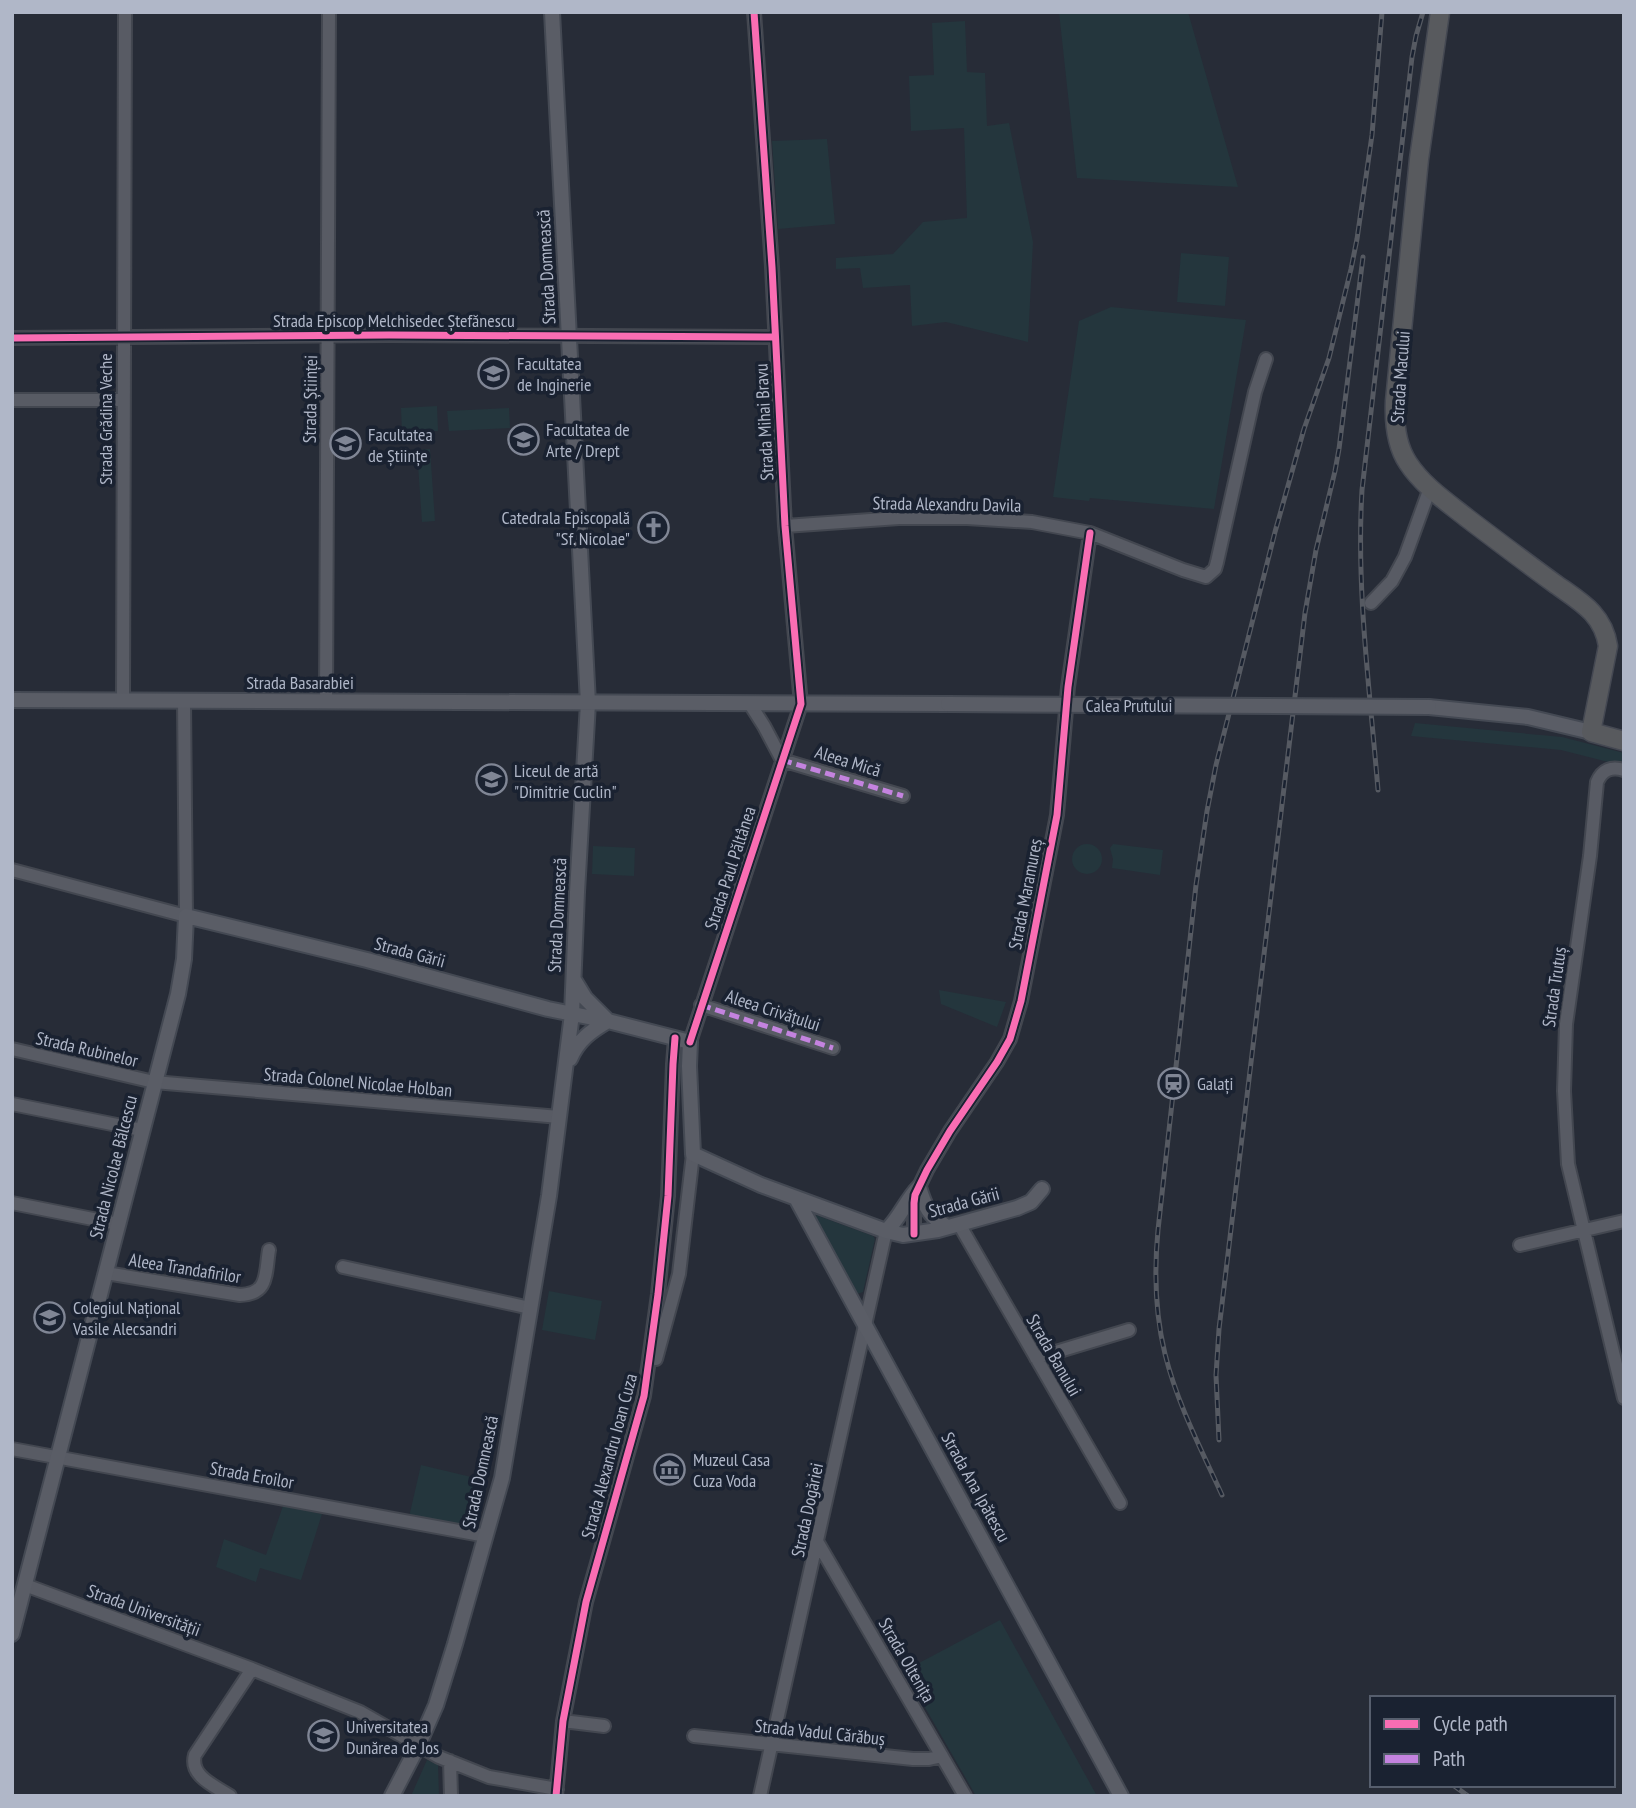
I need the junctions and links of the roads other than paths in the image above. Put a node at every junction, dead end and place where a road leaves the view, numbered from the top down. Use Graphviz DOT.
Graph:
graph roads {
  1 [pos="125,12"];
  2 [pos="329,12"];
  3 [pos="552,12"];
  4 [pos="754,12"];
  5 [pos="1440,12"];
  6 [pos="328,335"];
  7 [pos="569,335"];
  8 [pos="123,337"];
  9 [pos="775,337"];
  10 [pos="12,338"];
  11 [pos="1266,359"];
  12 [pos="12,400"];
  13 [pos="122,400"];
  14 [pos="1430,488"];
  15 [pos="785,526"];
  16 [pos="1090,533"];
  17 [pos="1371,603"];
  18 [pos="12,700"];
  19 [pos="123,700"];
  20 [pos="184,701"];
  21 [pos="326,702"];
  22 [pos="588,704"];
  23 [pos="750,704"];
  24 [pos="801,704"];
  25 [pos="1591,732"];
  26 [pos="1624,741"];
  27 [pos="782,760"];
  28 [pos="1624,770"];
  29 [pos="903,796"];
  30 [pos="12,870"];
  31 [pos="186,916"];
  32 [pos="573,979"];
  33 [pos="701,1005"];
  34 [pos="572,1014"];
  35 [pos="608,1021"];
  36 [pos="683,1040"];
  37 [pos="833,1048"];
  38 [pos="12,1049"];
  39 [pos="565,1070"];
  40 [pos="154,1082"];
  41 [pos="12,1104"];
  42 [pos="559,1117"];
  43 [pos="142,1130"];
  44 [pos="694,1154"];
  45 [pos="919,1187"];
  46 [pos="1042,1189"];
  47 [pos="796,1198"];
  48 [pos="12,1203"];
  49 [pos="1624,1221"];
  50 [pos="118,1224"];
  51 [pos="953,1226"];
  52 [pos="1585,1230"];
  53 [pos="886,1231"];
  54 [pos="914,1234"];
  55 [pos="1520,1245"];
  56 [pos="269,1250"];
  57 [pos="343,1267"];
  58 [pos="106,1273"];
  59 [pos="530,1308"];
  60 [pos="865,1327"];
  61 [pos="1129,1330"];
  62 [pos="1036,1358"];
  63 [pos="644,1396"];
  64 [pos="1624,1398"];
  65 [pos="12,1449"];
  66 [pos="57,1457"];
  67 [pos="1120,1503"];
  68 [pos="486,1536"];
  69 [pos="818,1543"];
  70 [pos="25,1585"];
  71 [pos="12,1634"];
  72 [pos="252,1669"];
  73 [pos="564,1721"];
  74 [pos="604,1726"];
  75 [pos="694,1736"];
  76 [pos="419,1744"];
  77 [pos="772,1745"];
  78 [pos="942,1756"];
  79 [pos="450,1761"];
  80 [pos="557,1792"];
  81 [pos="230,1796"];
  82 [pos="392,1796"];
  83 [pos="451,1796"];
  84 [pos="760,1796"];
  85 [pos="965,1796"];
  86 [pos="1121,1796"];
  1 -- 8 [label="street, Strada Grădina Veche"];
  2 -- 6 [label="street, Strada Științei"];
  3 -- 7 [label="main road, Strada Domnească"];
  4 -- 9 [label="street, Strada Mihai Bravu"];
  5 -- 14 [label="highway, Strada Macului"];
  6 -- 7 [label="street, Strada Episcop Melchisedec Ștefănescu"];
  6 -- 8 [label="street, Strada Episcop Melchisedec Ștefănescu"];
  6 -- 21 [label="street, Strada Științei"];
  7 -- 9 [label="street, Strada Episcop Melchisedec Ștefănescu"];
  7 -- 22 [label="main road, Strada Domnească"];
  8 -- 10 [label="street, Strada Episcop Melchisedec Ștefănescu"];
  8 -- 13 [label="street, Strada Grădina Veche"];
  9 -- 15 [label="street, Strada Mihai Bravu"];
  11 -- 16 [label="street, Strada Alexandru Davila"];
  12 -- 13 [label="street"];
  13 -- 19 [label="street, Strada Grădina Veche"];
  14 -- 17 [label="street"];
  14 -- 25 [label="highway, Strada Macului"];
  15 -- 16 [label="street, Strada Alexandru Davila"];
  15 -- 24 [label="street, Strada Mihai Bravu"];
  16 -- 45 [label="street, Strada Maramureș"];
  18 -- 19 [label="main road, Strada Basarabiei"];
  19 -- 20 [label="main road, Strada Basarabiei"];
  20 -- 21 [label="main road, Strada Basarabiei"];
  20 -- 31 [label="street, Strada Nicolae Bălcescu"];
  21 -- 22 [label="main road, Strada Basarabiei"];
  22 -- 23 [label="main road, Calea Prutului"];
  22 -- 32 [label="main road, Strada Domnească"];
  23 -- 24 [label="main road, Calea Prutului"];
  23 -- 27 [label="street"];
  24 -- 25 [label="main road, Calea Prutului, bridge"];
  24 -- 27 [label="street, Strada Paul Păltânea"];
  25 -- 26 [label="highway, Calea Prutului"];
  27 -- 29 [label="street, Aleea Mică"];
  27 -- 33 [label="street, Strada Paul Păltânea"];
  28 -- 52 [label="street, Strada Trutuș"];
  30 -- 31 [label="street, Strada Gării"];
  31 -- 34 [label="main road, Strada Gării"];
  31 -- 40 [label="main road, Strada Nicolae Bălcescu"];
  32 -- 34 [label="main road, Strada Domnească"];
  32 -- 35 [label="main road"];
  33 -- 36 [label="street, Strada Paul Păltânea"];
  33 -- 37 [label="street, Aleea Crivățului"];
  34 -- 35 [label="main road, Strada Gării"];
  34 -- 39 [label="main road, Strada Domnească"];
  35 -- 36 [label="main road, Strada Gării"];
  35 -- 39 [label="main road"];
  36 -- 44 [label="main road"];
  36 -- 63 [label="street, Strada Alexandru Ioan Cuza"];
  38 -- 40 [label="street, Strada Rubinelor"];
  39 -- 42 [label="main road, Strada Domnească"];
  40 -- 42 [label="street, Strada Colonel Nicolae Holban"];
  40 -- 43 [label="main road, Strada Nicolae Bălcescu"];
  41 -- 43 [label="street"];
  42 -- 59 [label="main road, Strada Domnească"];
  43 -- 50 [label="main road, Strada Nicolae Bălcescu"];
  44 -- 47 [label="main road, Strada Gării"];
  44 -- 63 [label="street"];
  45 -- 51 [label="main road"];
  45 -- 53 [label="main road"];
  45 -- 54 [label="street, Strada Maramureș"];
  46 -- 51 [label="main road, Strada Gării"];
  47 -- 53 [label="main road, Strada Gării"];
  47 -- 60 [label="main road, Strada Ana Ipătescu"];
  48 -- 50 [label="street"];
  49 -- 52 [label="street"];
  50 -- 58 [label="main road, Strada Nicolae Bălcescu"];
  51 -- 54 [label="main road, Strada Gării"];
  51 -- 62 [label="street, Strada Banului"];
  52 -- 55 [label="street"];
  52 -- 64 [label="street, Strada Trutuș"];
  53 -- 54 [label="main road, Strada Gării"];
  53 -- 60 [label="street, Strada Dogăriei"];
  56 -- 58 [label="street, Aleea Trandafirilor"];
  57 -- 59 [label="street"];
  58 -- 66 [label="main road, Strada Nicolae Bălcescu"];
  59 -- 68 [label="main road, Strada Domnească"];
  60 -- 69 [label="street, Strada Dogăriei"];
  60 -- 86 [label="main road, Strada Ana Ipătescu"];
  61 -- 62 [label="street"];
  62 -- 67 [label="street, Strada Banului"];
  63 -- 73 [label="street, Strada Alexandru Ioan Cuza"];
  65 -- 66 [label="street, Strada Eroilor"];
  66 -- 68 [label="street, Strada Eroilor"];
  66 -- 70 [label="main road, Strada Nicolae Bălcescu"];
  68 -- 76 [label="main road, Strada Domnească"];
  69 -- 77 [label="street, Strada Dogăriei"];
  69 -- 78 [label="street, Strada Oltenița"];
  70 -- 71 [label="main road, Strada Nicolae Bălcescu"];
  70 -- 72 [label="street, Strada Universității"];
  72 -- 76 [label="street, Strada Universității"];
  72 -- 81 [label="street"];
  73 -- 74 [label="street"];
  73 -- 80 [label="street, Strada Alexandru Ioan Cuza"];
  75 -- 77 [label="street, Strada Vadul Cărăbuș"];
  76 -- 79 [label="street, Strada Universității"];
  76 -- 82 [label="main road, Strada Domnească"];
  77 -- 78 [label="street, Strada Vadul Cărăbuș"];
  77 -- 84 [label="street, Strada Dogăriei"];
  78 -- 85 [label="street, Strada Oltenița"];
  79 -- 80 [label="street, Strada Universității"];
  79 -- 83 [label="street"];
}
